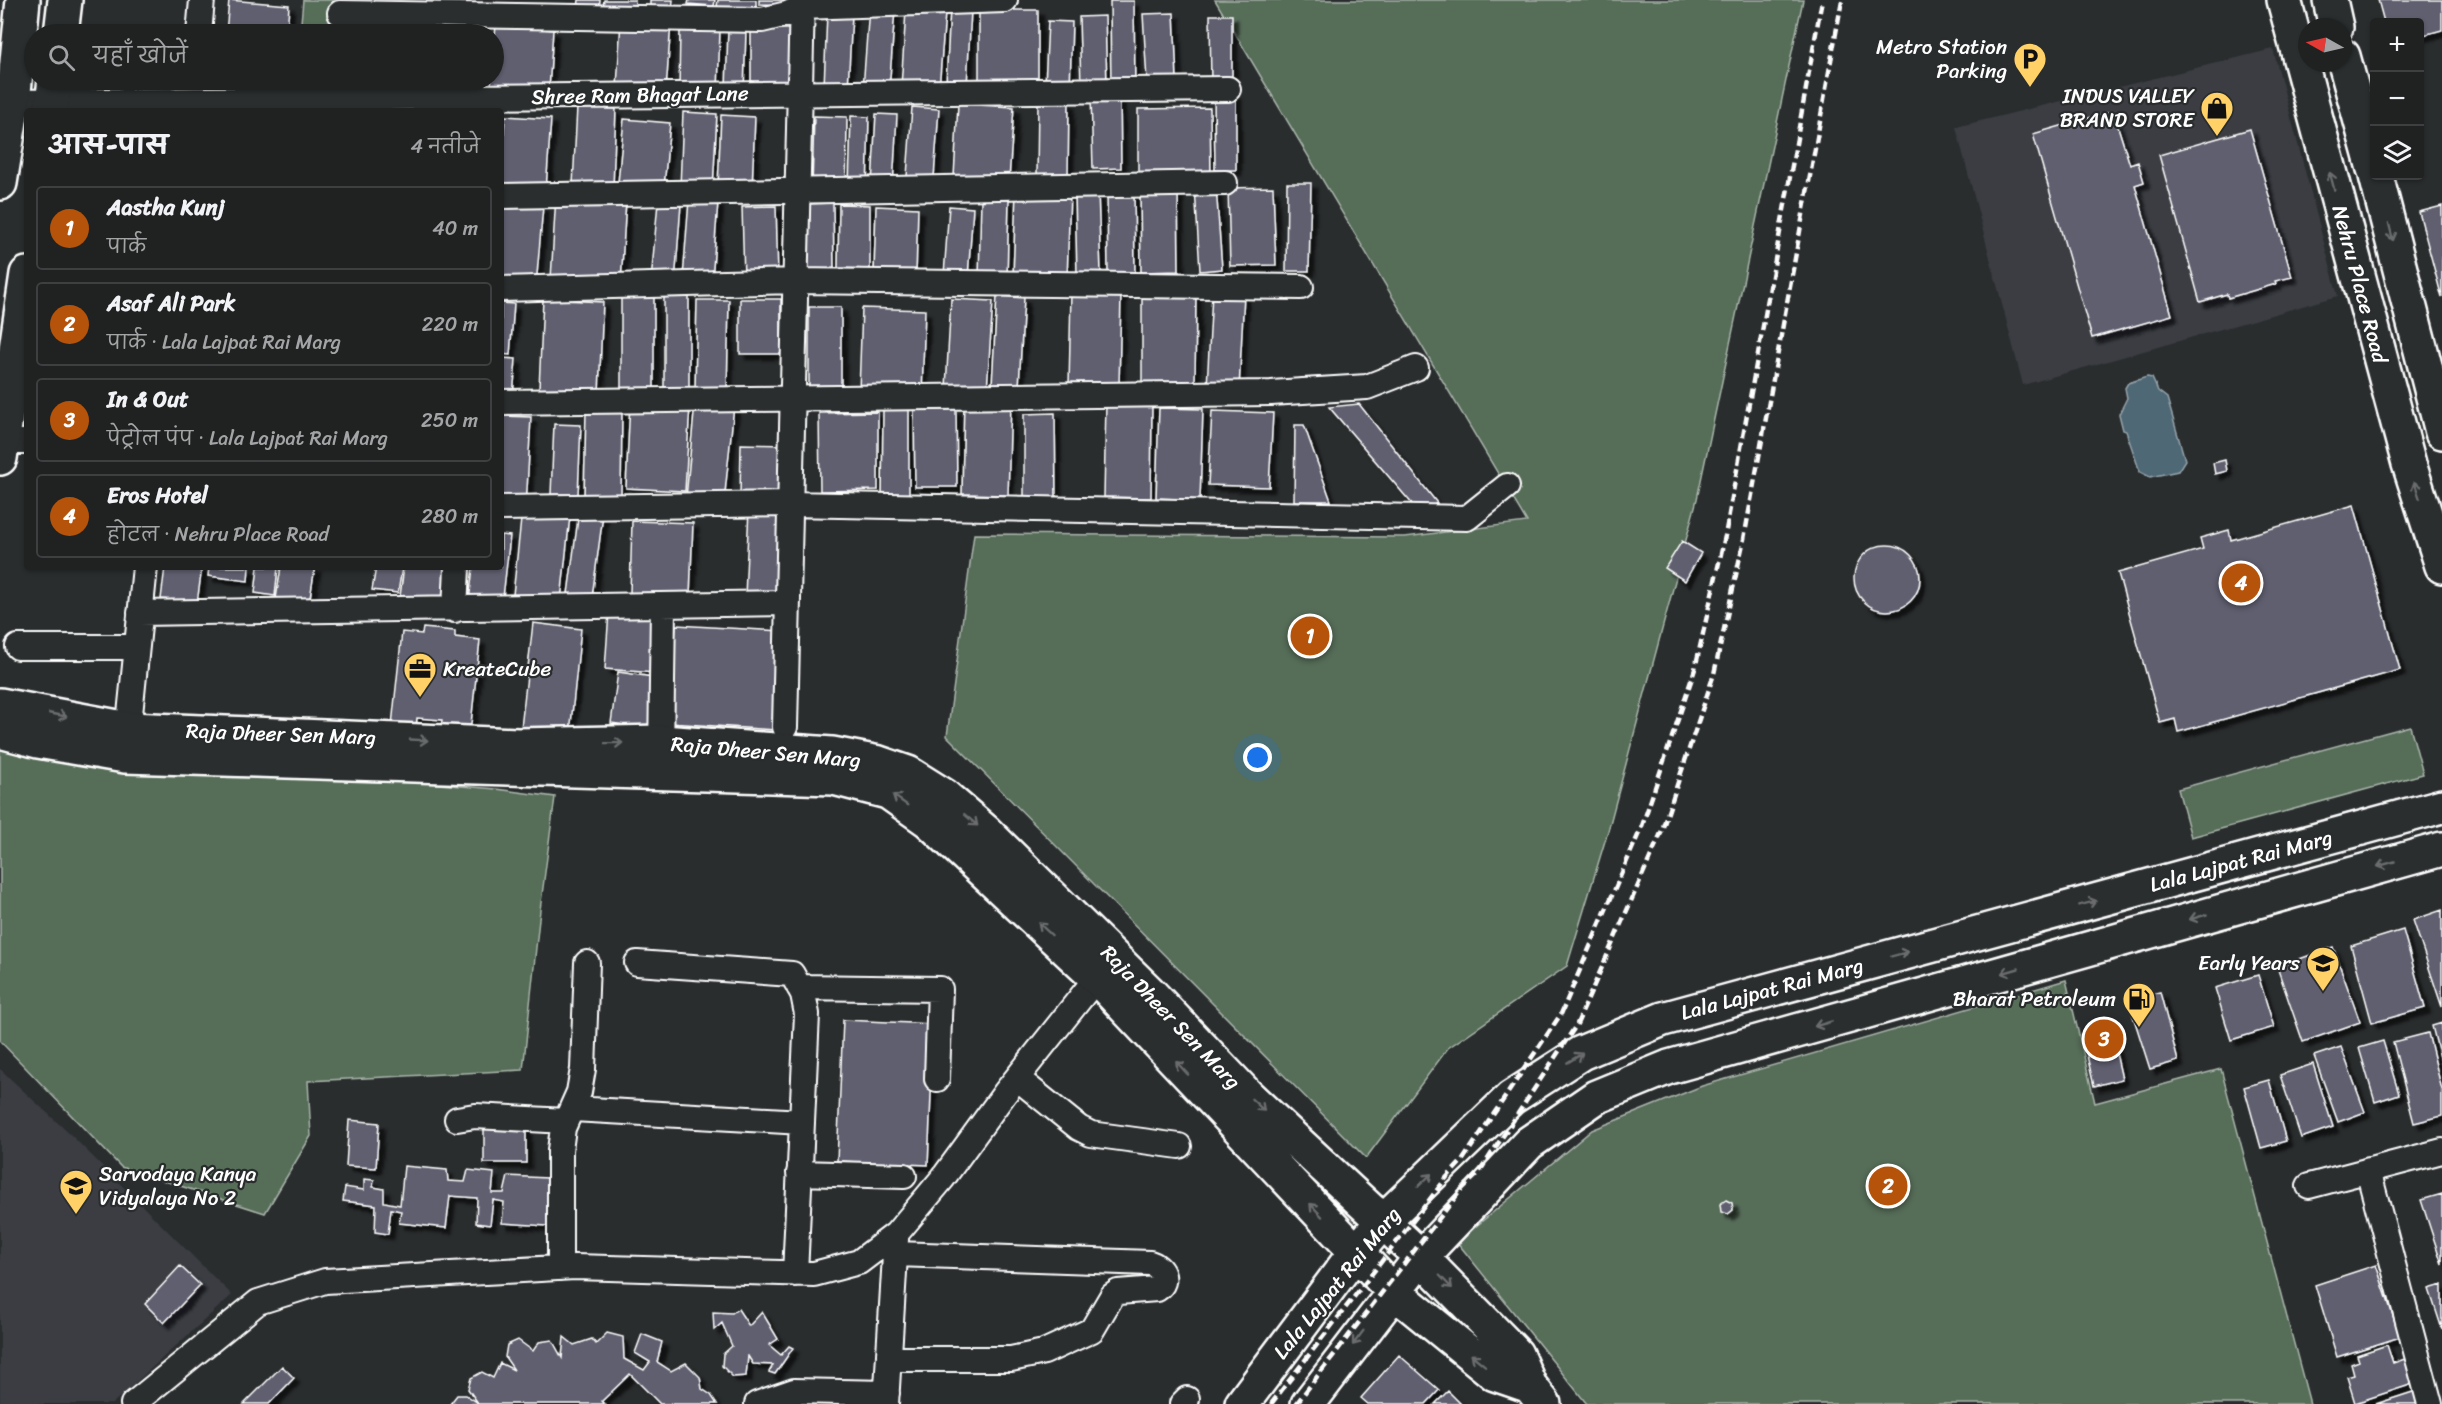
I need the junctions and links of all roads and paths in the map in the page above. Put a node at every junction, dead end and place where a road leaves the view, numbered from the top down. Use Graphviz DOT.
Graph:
graph roads {
  1 [pos="23,0"];
  2 [pos="65,0"];
  3 [pos="202,0"];
  4 [pos="1005,0"];
  5 [pos="2284,0"];
  6 [pos="2330,0"];
  7 [pos="802,3"];
  8 [pos="491,9"];
  9 [pos="340,13"];
  10 [pos="2334,18"];
  11 [pos="62,24"];
  12 [pos="200,24"];
  13 [pos="429,24"];
  14 [pos="440,24"];
  15 [pos="2347,72"];
  16 [pos="504,89"];
  17 [pos="1228,89"];
  18 [pos="383,90"];
  19 [pos="800,94"];
  20 [pos="53,97"];
  21 [pos="193,97"];
  22 [pos="13,102"];
  23 [pos="2370,154"];
  24 [pos="2377,180"];
  25 [pos="0,183"];
  26 [pos="1225,183"];
  27 [pos="798,190"];
  28 [pos="504,196"];
  29 [pos="795,281"];
  30 [pos="1301,287"];
  31 [pos="504,289"];
  32 [pos="24,317"];
  33 [pos="1416,368"];
  34 [pos="19,388"];
  35 [pos="793,399"];
  36 [pos="504,402"];
  37 [pos="2442,432"];
  38 [pos="10,447"];
  39 [pos="1507,486"];
  40 [pos="790,504"];
  41 [pos="504,508"];
  42 [pos="2442,566"];
  43 [pos="145,570"];
  44 [pos="458,570"];
  45 [pos="788,603"];
  46 [pos="663,606"];
  47 [pos="455,609"];
  48 [pos="140,613"];
  49 [pos="18,647"];
  50 [pos="136,647"];
  51 [pos="2,710"];
  52 [pos="785,727"];
  53 [pos="127,742"];
  54 [pos="661,758"];
  55 [pos="2442,806"];
  56 [pos="2442,849"];
  57 [pos="587,963"];
  58 [pos="637,963"];
  59 [pos="1105,968"];
  60 [pos="799,987"];
  61 [pos="1017,1078"];
  62 [pos="938,1079"];
  63 [pos="570,1115"];
  64 [pos="457,1119"];
  65 [pos="802,1122"];
  66 [pos="1179,1146"];
  67 [pos="2442,1151"];
  68 [pos="2368,1170"];
  69 [pos="800,1173"];
  70 [pos="904,1176"];
  71 [pos="2309,1185"];
  72 [pos="1383,1221"];
  73 [pos="896,1244"];
  74 [pos="1356,1253"];
  75 [pos="1421,1257"];
  76 [pos="560,1268"];
  77 [pos="795,1274"];
  78 [pos="1393,1291"];
  79 [pos="889,1359"];
  80 [pos="1537,1395"];
  81 [pos="854,1399"];
  82 [pos="886,1399"];
  83 [pos="133,1404"];
  84 [pos="757,1404"];
  85 [pos="1242,1404"];
  86 [pos="1308,1404"];
  87 [pos="2430,1404"];
  1 -- 22 [label="street"];
  2 -- 11 [label="street"];
  3 -- 12 [label="street"];
  4 -- 7 [label="street"];
  42 -- 5 [label="street, Nehru Place Road, one-way"];
  6 -- 10 [label="street"];
  7 -- 8 [label="street"];
  7 -- 19 [label="street"];
  8 -- 14 [label="street"];
  9 -- 13 [label="street"];
  15 -- 23 [label="street"];
  16 -- 19 [label="street, Shree Ram Bhagat Lane"];
  17 -- 19 [label="street, Shree Ram Bhagat Lane"];
  18 -- 21 [label="street, Shree Ram Bhagat Lane"];
  19 -- 27 [label="street"];
  20 -- 21 [label="street, Shree Ram Bhagat Lane"];
  20 -- 22 [label="street, Shree Ram Bhagat Lane"];
  22 -- 25 [label="street"];
  24 -- 37 [label="street, Nehru Place Road, one-way"];
  26 -- 27 [label="street"];
  27 -- 28 [label="street"];
  27 -- 29 [label="street"];
  29 -- 30 [label="street"];
  29 -- 31 [label="street"];
  29 -- 35 [label="street"];
  32 -- 34 [label="street"];
  33 -- 35 [label="street"];
  34 -- 38 [label="street"];
  35 -- 36 [label="street"];
  35 -- 40 [label="street"];
  39 -- 40 [label="street"];
  40 -- 41 [label="street"];
  40 -- 45 [label="street"];
  43 -- 48 [label="street"];
  44 -- 47 [label="street"];
  45 -- 46 [label="street"];
  45 -- 52 [label="street"];
  46 -- 47 [label="street"];
  46 -- 54 [label="street"];
  47 -- 48 [label="street"];
  48 -- 50 [label="street"];
  49 -- 50 [label="street"];
  50 -- 53 [label="street"];
  51 -- 53 [label="street, Raja Dheer Sen Marg"];
  53 -- 54 [label="street, Raja Dheer Sen Marg"];
  54 -- 59 [label="street, Raja Dheer Sen Marg"];
  72 -- 55 [label="street, Lala Lajpat Rai Marg, one-way"];
  56 -- 75 [label="street, Lala Lajpat Rai Marg, one-way"];
  57 -- 63 [label="street"];
  58 -- 60 [label="street"];
  59 -- 61 [label="street"];
  59 -- 72 [label="street, Raja Dheer Sen Marg, one-way"];
  74 -- 59 [label="street, Raja Dheer Sen Marg, one-way"];
  60 -- 62 [label="street"];
  60 -- 65 [label="street"];
  61 -- 66 [label="street"];
  61 -- 73 [label="street"];
  63 -- 64 [label="street"];
  63 -- 65 [label="street"];
  63 -- 76 [label="street"];
  65 -- 69 [label="street"];
  67 -- 68 [label="street"];
  68 -- 71 [label="street"];
  68 -- 87 [label="street"];
  69 -- 70 [label="street"];
  69 -- 77 [label="street"];
  72 -- 74 [label="street, Lala Lajpat Rai Marg"];
  72 -- 75 [label="street, Raja Dheer Sen Marg"];
  73 -- 77 [label="street"];
  73 -- 79 [label="street"];
  73 -- 79 [label="street"];
  74 -- 78 [label="street, Raja Dheer Sen Marg"];
  74 -- 85 [label="street, Lala Lajpat Rai Marg"];
  75 -- 78 [label="street, Lala Lajpat Rai Marg"];
  75 -- 80 [label="street, Raja Dheer Sen Marg, one-way"];
  76 -- 77 [label="street"];
  76 -- 83 [label="street"];
  80 -- 78 [label="street, Raja Dheer Sen Marg, one-way"];
  78 -- 86 [label="street, Lala Lajpat Rai Marg, one-way"];
  79 -- 82 [label="street"];
  81 -- 82 [label="street"];
  81 -- 84 [label="street"];
}
